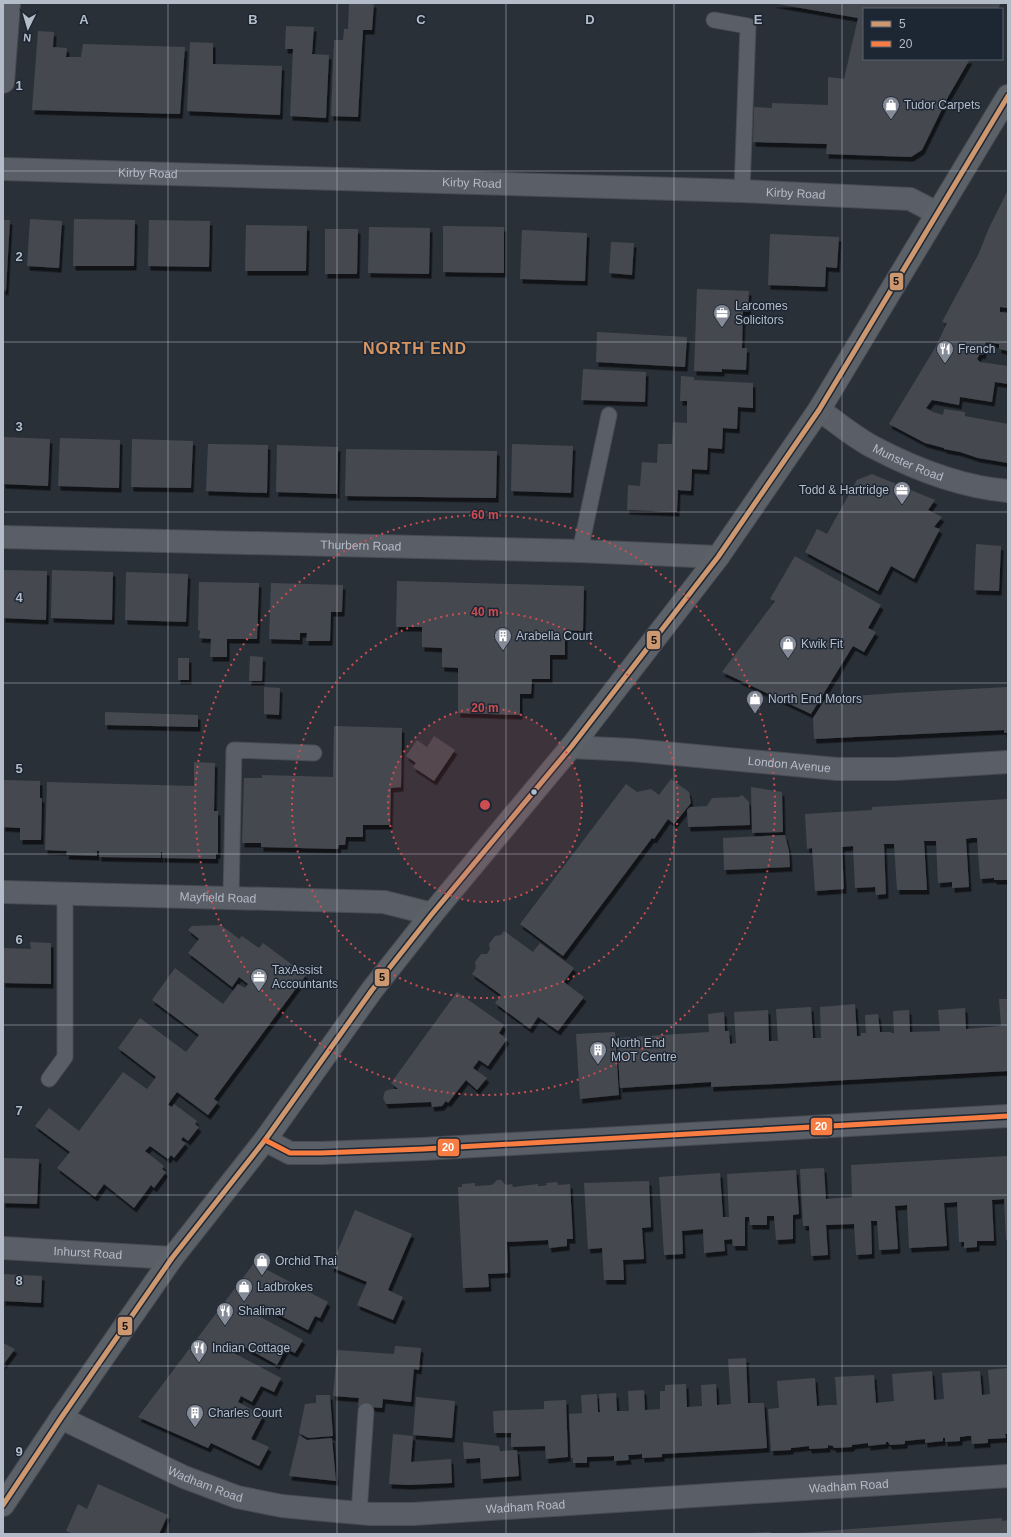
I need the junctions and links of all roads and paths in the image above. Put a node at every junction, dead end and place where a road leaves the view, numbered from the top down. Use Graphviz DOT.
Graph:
graph roads {
  1 [pos="10,3"];
  2 [pos="714,20"];
  3 [pos="3,82"];
  4 [pos="1008,97"];
  5 [pos="3,169"];
  6 [pos="742,191"];
  7 [pos="937,213"];
  8 [pos="819,410"];
  9 [pos="609,415"];
  10 [pos="1008,491"];
  11 [pos="3,537"];
  12 [pos="580,551"];
  13 [pos="718,556"];
  14 [pos="571,747"];
  15 [pos="314,753"];
  16 [pos="1008,762"];
  17 [pos="3,892"];
  18 [pos="65,894"];
  19 [pos="231,897"];
  20 [pos="432,914"];
  21 [pos="49,1079"];
  22 [pos="1008,1116"];
  23 [pos="265,1140"];
  24 [pos="3,1248"];
  25 [pos="172,1258"];
  26 [pos="366,1411"];
  27 [pos="61,1418"];
  28 [pos="1008,1476"];
  29 [pos="3,1505"];
  30 [pos="358,1513"];
  1 -- 3 [label="street"];
  2 -- 6 [label="lane"];
  4 -- 7 [label="main road"];
  5 -- 6 [label="street, Kirby Road"];
  6 -- 7 [label="street, Kirby Road"];
  7 -- 8 [label="main road"];
  8 -- 10 [label="street, Munster Road"];
  8 -- 13 [label="main road"];
  9 -- 12 [label="lane"];
  11 -- 12 [label="street, Thurbern Road"];
  12 -- 13 [label="street, Thurbern Road"];
  13 -- 14 [label="main road"];
  14 -- 16 [label="street, London Avenue"];
  14 -- 20 [label="main road"];
  15 -- 19 [label="lane"];
  17 -- 18 [label="street, Mayfield Road"];
  18 -- 19 [label="street, Mayfield Road"];
  18 -- 21 [label="lane"];
  19 -- 20 [label="street, Mayfield Road"];
  20 -- 23 [label="main road"];
  22 -- 23 [label="street"];
  23 -- 25 [label="main road"];
  24 -- 25 [label="street, Inhurst Road"];
  25 -- 27 [label="main road"];
  26 -- 30 [label="lane"];
  27 -- 29 [label="main road"];
  27 -- 30 [label="street, Wadham Road"];
  28 -- 30 [label="street, Wadham Road"];
}
